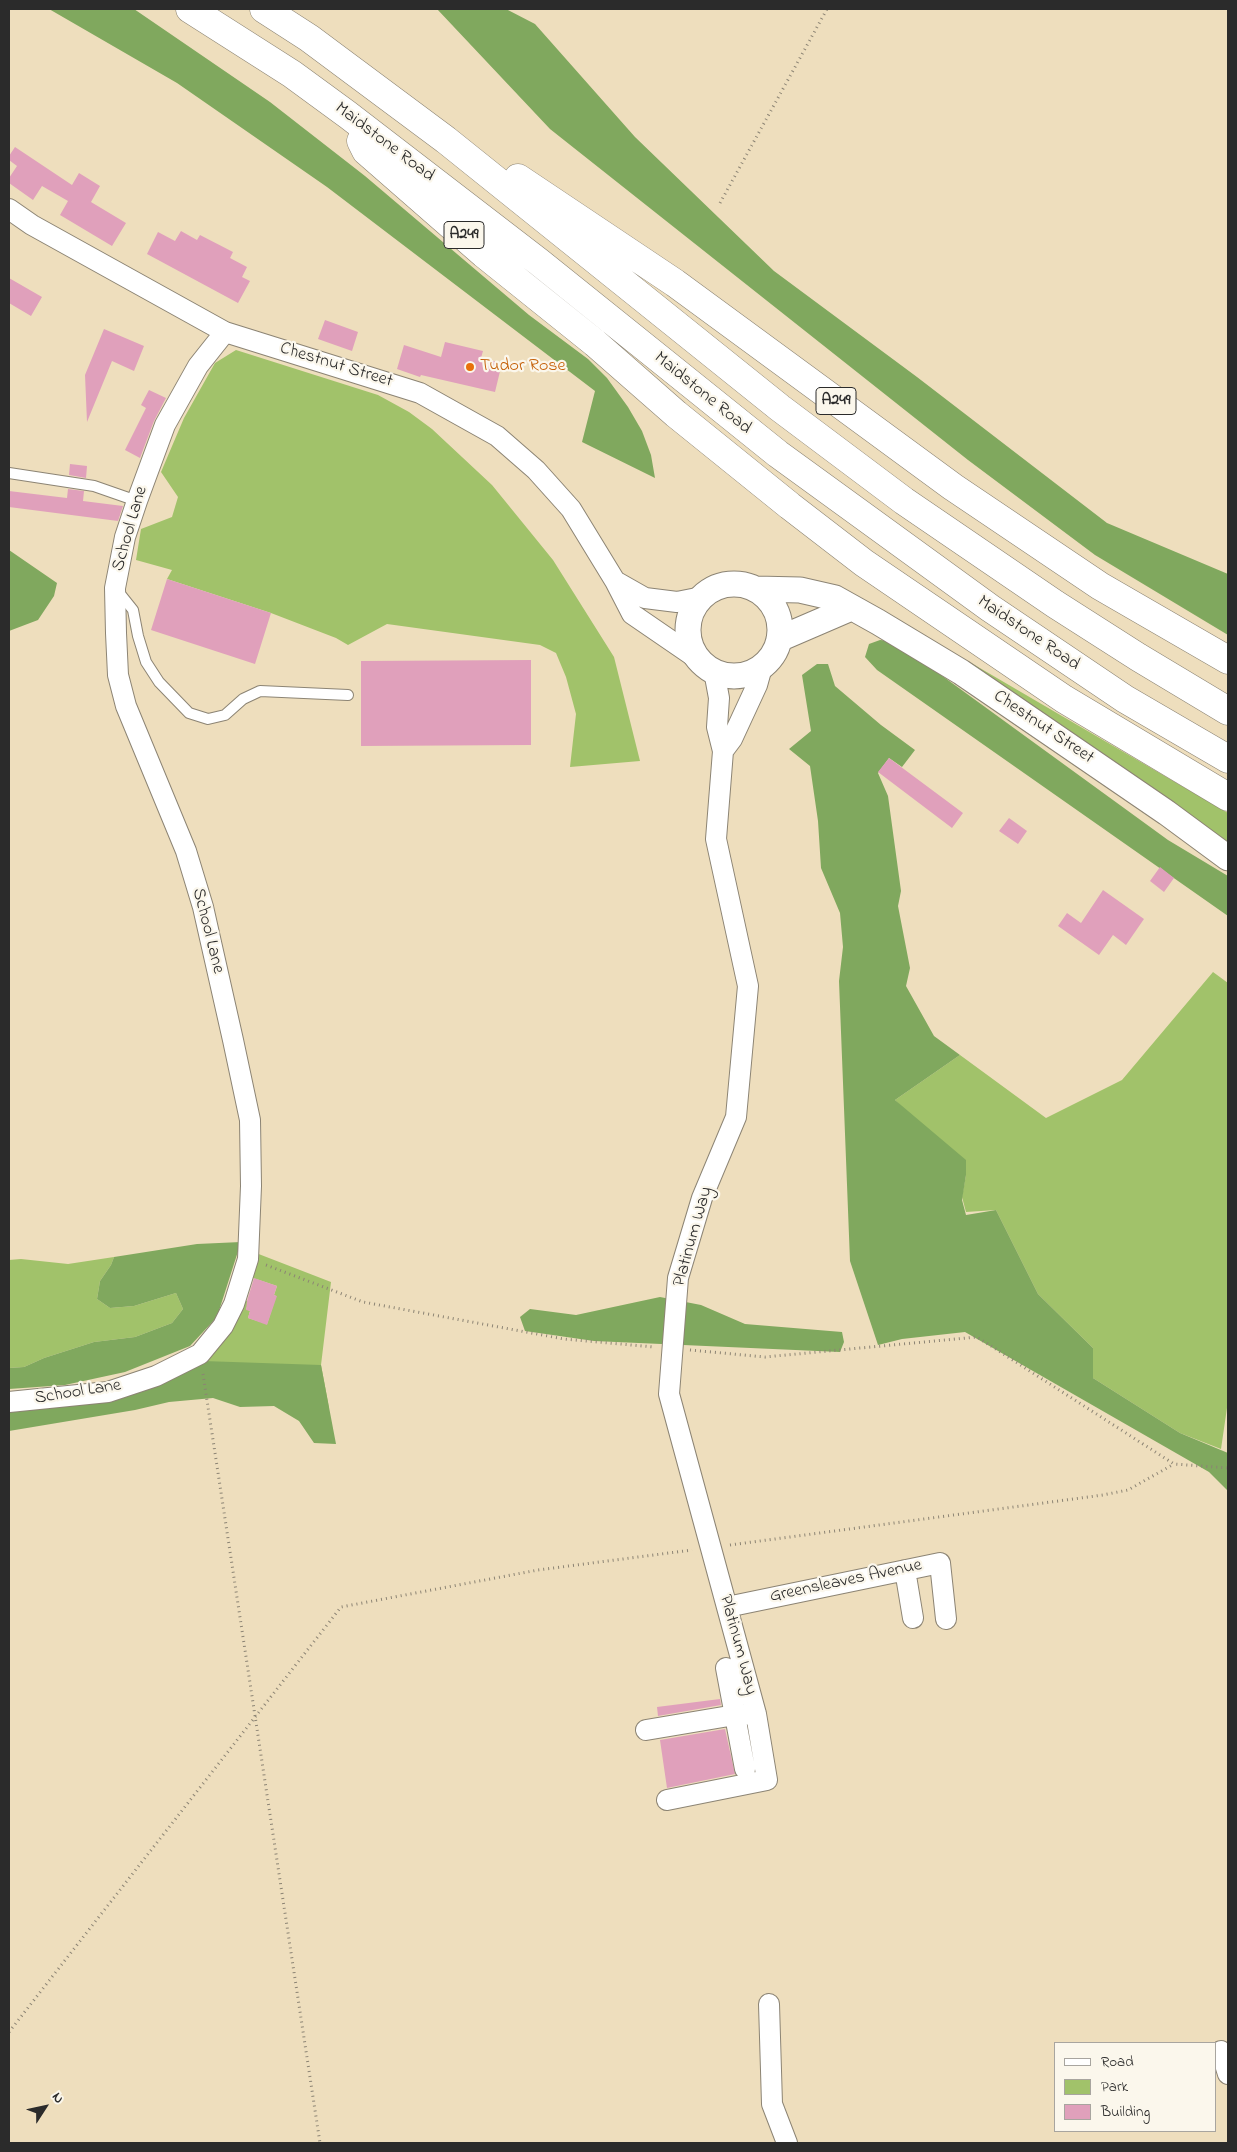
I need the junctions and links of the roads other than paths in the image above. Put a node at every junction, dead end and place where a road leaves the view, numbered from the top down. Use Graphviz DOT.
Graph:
graph roads {
  1 [pos="190,9"];
  2 [pos="264,9"];
  3 [pos="348,115"];
  4 [pos="446,140"];
  5 [pos="9,208"];
  6 [pos="225,332"];
  7 [pos="9,473"];
  8 [pos="137,501"];
  9 [pos="615,581"];
  10 [pos="115,588"];
  11 [pos="756,589"];
  12 [pos="702,597"];
  13 [pos="851,608"];
  14 [pos="780,639"];
  15 [pos="1228,660"];
  16 [pos="708,667"];
  17 [pos="762,667"];
  18 [pos="348,695"];
  19 [pos="1228,711"];
  20 [pos="723,751"];
  21 [pos="1228,759"];
  22 [pos="1228,797"];
  23 [pos="1228,858"];
  24 [pos="9,1402"];
  25 [pos="904,1570"];
  26 [pos="726,1607"];
  27 [pos="913,1618"];
  28 [pos="946,1619"];
  29 [pos="726,1668"];
  30 [pos="756,1714"];
  31 [pos="735,1715"];
  32 [pos="646,1730"];
  33 [pos="745,1769"];
  34 [pos="667,1800"];
  35 [pos="769,2004"];
  36 [pos="1221,2051"];
  37 [pos="1228,2074"];
  38 [pos="787,2143"];
  1 -- 3 [label="highway, Maidstone Road / A249"];
  2 -- 4 [label="highway, A249"];
  3 -- 21 [label="highway, Maidstone Road / A249"];
  3 -- 22 [label="highway, A249"];
  4 -- 15 [label="highway, A249"];
  4 -- 19 [label="highway, A249"];
  5 -- 6 [label="street, Chestnut Street"];
  6 -- 8 [label="street, School Lane"];
  6 -- 9 [label="street, Chestnut Street"];
  7 -- 8 [label="lane"];
  8 -- 10 [label="street, School Lane"];
  9 -- 12 [label="street, Chestnut Street"];
  9 -- 16 [label="street, Chestnut Street"];
  10 -- 18 [label="lane"];
  10 -- 24 [label="street, School Lane"];
  11 -- 12 [label="street"];
  11 -- 13 [label="street, Chestnut Street"];
  11 -- 14 [label="street"];
  12 -- 16 [label="street"];
  13 -- 14 [label="street"];
  13 -- 23 [label="street, Chestnut Street"];
  14 -- 17 [label="street"];
  16 -- 17 [label="street"];
  16 -- 20 [label="street, Platinum Way"];
  17 -- 20 [label="street, Platinum Way"];
  20 -- 26 [label="street, Platinum Way"];
  25 -- 26 [label="street, Greensleaves Avenue"];
  25 -- 27 [label="street"];
  25 -- 28 [label="street, Greensleaves Avenue"];
  26 -- 30 [label="street, Platinum Way"];
  29 -- 31 [label="street"];
  30 -- 31 [label="street"];
  30 -- 34 [label="street, Platinum Way"];
  31 -- 32 [label="street"];
  31 -- 33 [label="street"];
  35 -- 38 [label="street"];
  36 -- 37 [label="street"];
}
